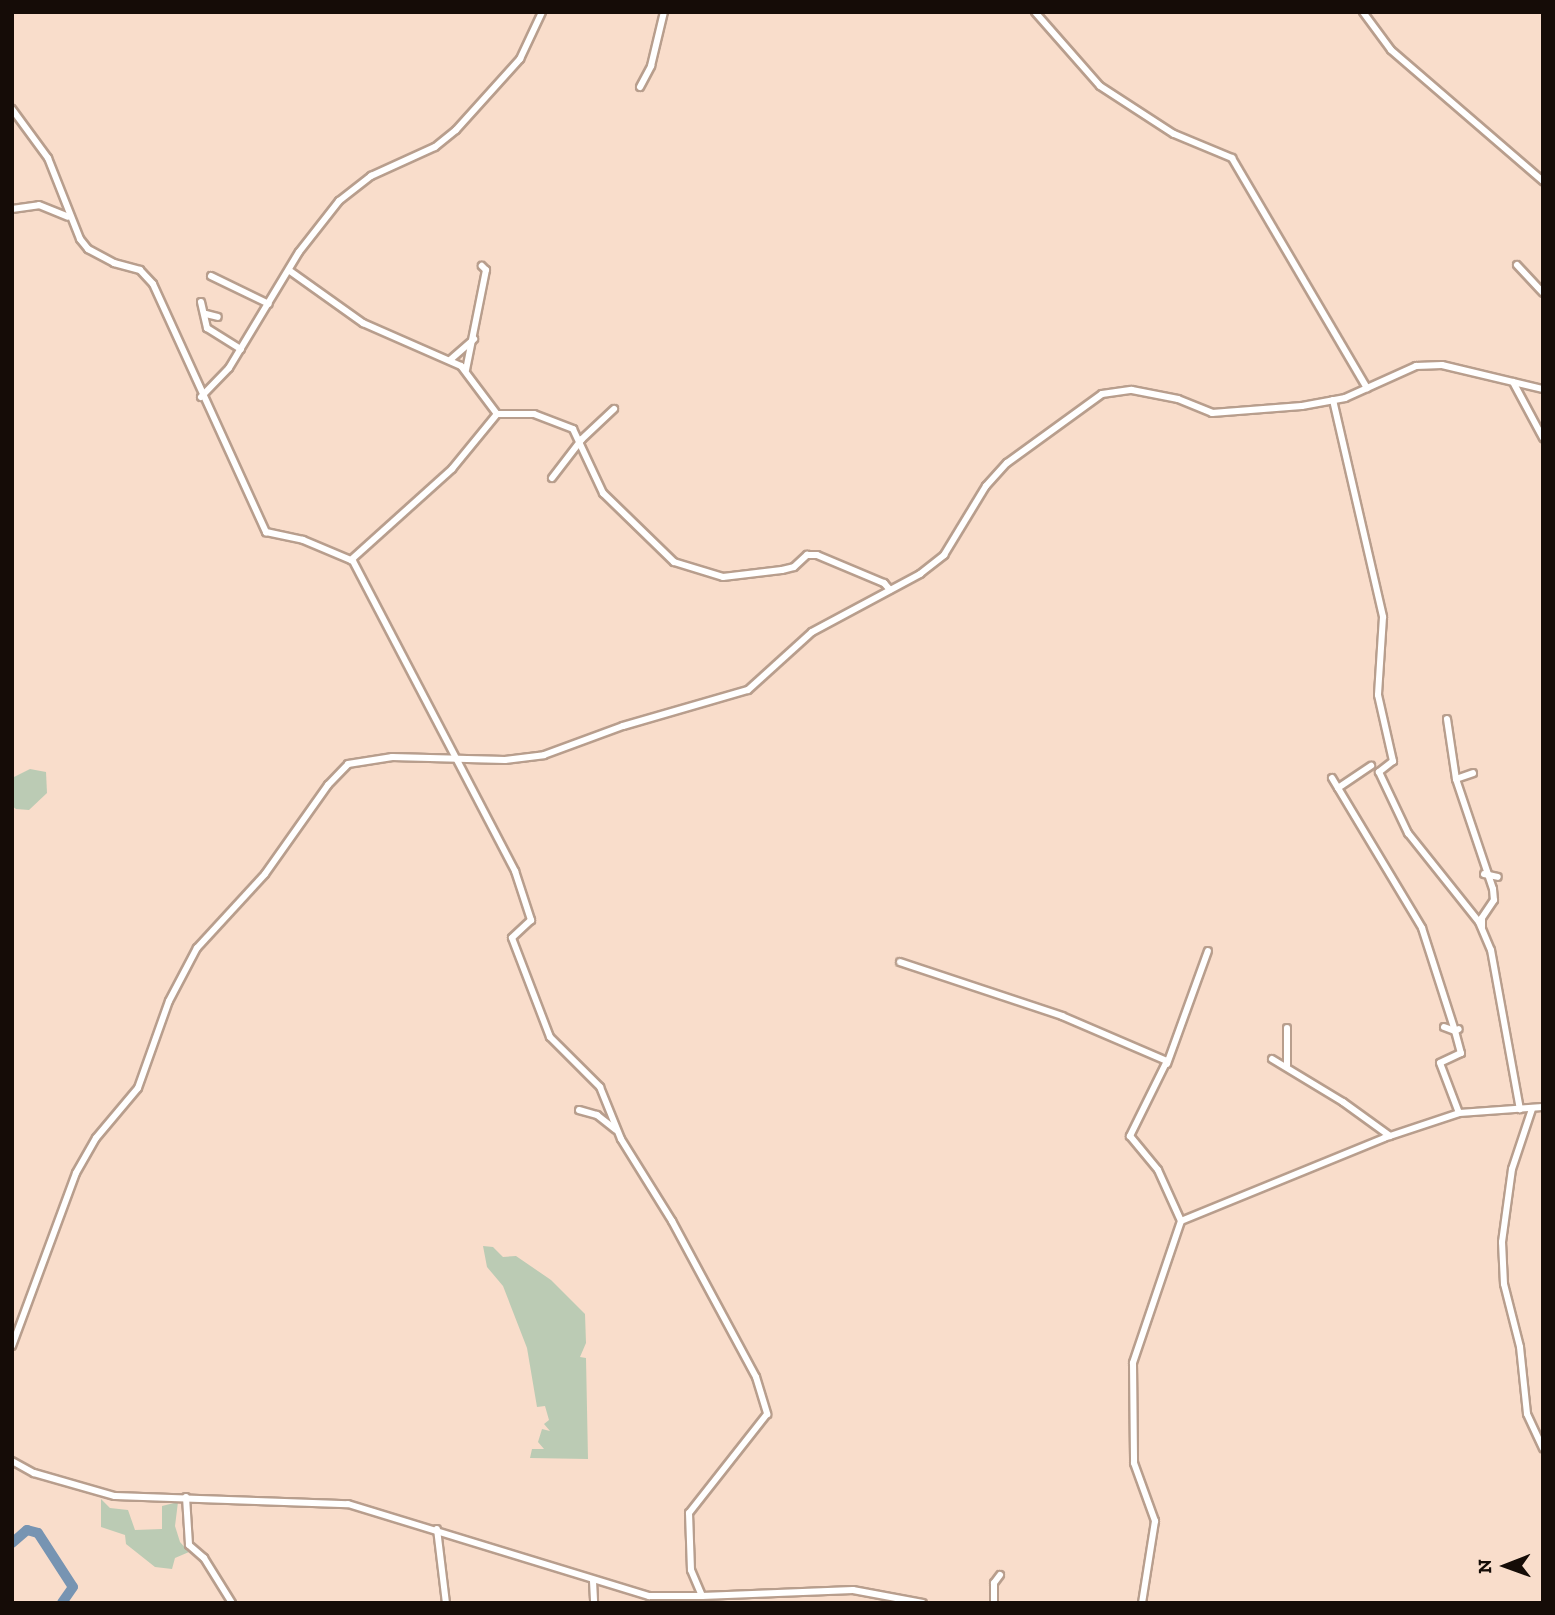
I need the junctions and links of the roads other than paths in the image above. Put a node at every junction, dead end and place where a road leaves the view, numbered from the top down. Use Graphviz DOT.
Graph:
graph roads {
  1 [pos="542,12"];
  2 [pos="664,12"];
  3 [pos="1034,12"];
  4 [pos="1363,12"];
  5 [pos="640,87"];
  6 [pos="12,109"];
  7 [pos="1543,181"];
  8 [pos="12,209"];
  9 [pos="68,217"];
  10 [pos="1517,265"];
  11 [pos="481,267"];
  12 [pos="290,271"];
  13 [pos="211,276"];
  14 [pos="246,282"];
  15 [pos="241,289"];
  16 [pos="1543,293"];
  17 [pos="201,302"];
  18 [pos="269,304"];
  19 [pos="206,314"];
  20 [pos="218,317"];
  21 [pos="474,339"];
  22 [pos="241,348"];
  23 [pos="450,360"];
  24 [pos="466,370"];
  25 [pos="1513,382"];
  26 [pos="1367,388"];
  27 [pos="1543,389"];
  28 [pos="201,397"];
  29 [pos="1334,400"];
  30 [pos="614,409"];
  31 [pos="497,414"];
  32 [pos="1543,438"];
  33 [pos="582,439"];
  34 [pos="552,478"];
  35 [pos="351,560"];
  36 [pos="890,590"];
  37 [pos="1447,719"];
  38 [pos="457,759"];
  39 [pos="1371,766"];
  40 [pos="1473,773"];
  41 [pos="1332,778"];
  42 [pos="1456,779"];
  43 [pos="1338,788"];
  44 [pos="1484,874"];
  45 [pos="1497,877"];
  46 [pos="1482,929"];
  47 [pos="1208,951"];
  48 [pos="900,962"];
  49 [pos="1444,1027"];
  50 [pos="1287,1028"];
  51 [pos="1457,1030"];
  52 [pos="1287,1046"];
  53 [pos="1167,1064"];
  54 [pos="1287,1066"];
  55 [pos="1543,1107"];
  56 [pos="1520,1109"];
  57 [pos="1532,1109"];
  58 [pos="579,1110"];
  59 [pos="1459,1114"];
  60 [pos="618,1132"];
  61 [pos="1390,1136"];
  62 [pos="1181,1221"];
  63 [pos="12,1346"];
  64 [pos="1543,1448"];
  65 [pos="12,1461"];
  66 [pos="186,1497"];
  67 [pos="437,1529"];
  68 [pos="1000,1575"];
  69 [pos="593,1581"];
  70 [pos="702,1596"];
  71 [pos="232,1603"];
  72 [pos="446,1603"];
  73 [pos="594,1603"];
  74 [pos="923,1603"];
  75 [pos="994,1603"];
  76 [pos="1142,1603"];
  1 -- 12 [label="street"];
  2 -- 5 [label="street"];
  3 -- 26 [label="street"];
  4 -- 7 [label="street"];
  6 -- 9 [label="street"];
  8 -- 9 [label="street"];
  9 -- 28 [label="street"];
  10 -- 16 [label="street"];
  11 -- 21 [label="street"];
  12 -- 18 [label="street"];
  12 -- 23 [label="street"];
  13 -- 15 [label="street"];
  14 -- 15 [label="street"];
  15 -- 18 [label="street"];
  17 -- 19 [label="street"];
  18 -- 22 [label="street"];
  19 -- 20 [label="street"];
  19 -- 22 [label="street"];
  21 -- 23 [label="street"];
  21 -- 24 [label="street"];
  22 -- 28 [label="street"];
  23 -- 24 [label="street"];
  24 -- 31 [label="street"];
  25 -- 26 [label="street"];
  25 -- 27 [label="street"];
  25 -- 32 [label="street"];
  26 -- 29 [label="street"];
  28 -- 35 [label="street"];
  29 -- 36 [label="street"];
  29 -- 46 [label="street"];
  30 -- 33 [label="street"];
  31 -- 33 [label="street"];
  31 -- 35 [label="street"];
  33 -- 34 [label="street"];
  33 -- 36 [label="street"];
  35 -- 38 [label="street"];
  36 -- 38 [label="street"];
  37 -- 42 [label="street"];
  38 -- 60 [label="street"];
  38 -- 63 [label="street"];
  39 -- 43 [label="street"];
  40 -- 42 [label="street"];
  41 -- 43 [label="street"];
  42 -- 44 [label="street"];
  43 -- 51 [label="street"];
  44 -- 45 [label="street"];
  44 -- 46 [label="street"];
  46 -- 56 [label="street"];
  47 -- 53 [label="street"];
  48 -- 53 [label="street"];
  49 -- 51 [label="street"];
  50 -- 52 [label="street"];
  51 -- 59 [label="street"];
  52 -- 54 [label="street"];
  52 -- 54 [label="street"];
  53 -- 62 [label="street"];
  54 -- 61 [label="street"];
  55 -- 57 [label="street"];
  56 -- 57 [label="street"];
  56 -- 59 [label="street"];
  57 -- 64 [label="street"];
  58 -- 60 [label="street"];
  59 -- 61 [label="street"];
  60 -- 70 [label="street"];
  61 -- 62 [label="street"];
  62 -- 76 [label="street"];
  65 -- 66 [label="street"];
  66 -- 67 [label="street"];
  66 -- 71 [label="street"];
  67 -- 69 [label="street"];
  67 -- 72 [label="street"];
  68 -- 75 [label="street"];
  69 -- 70 [label="street"];
  69 -- 73 [label="street"];
  70 -- 74 [label="street"];
}
